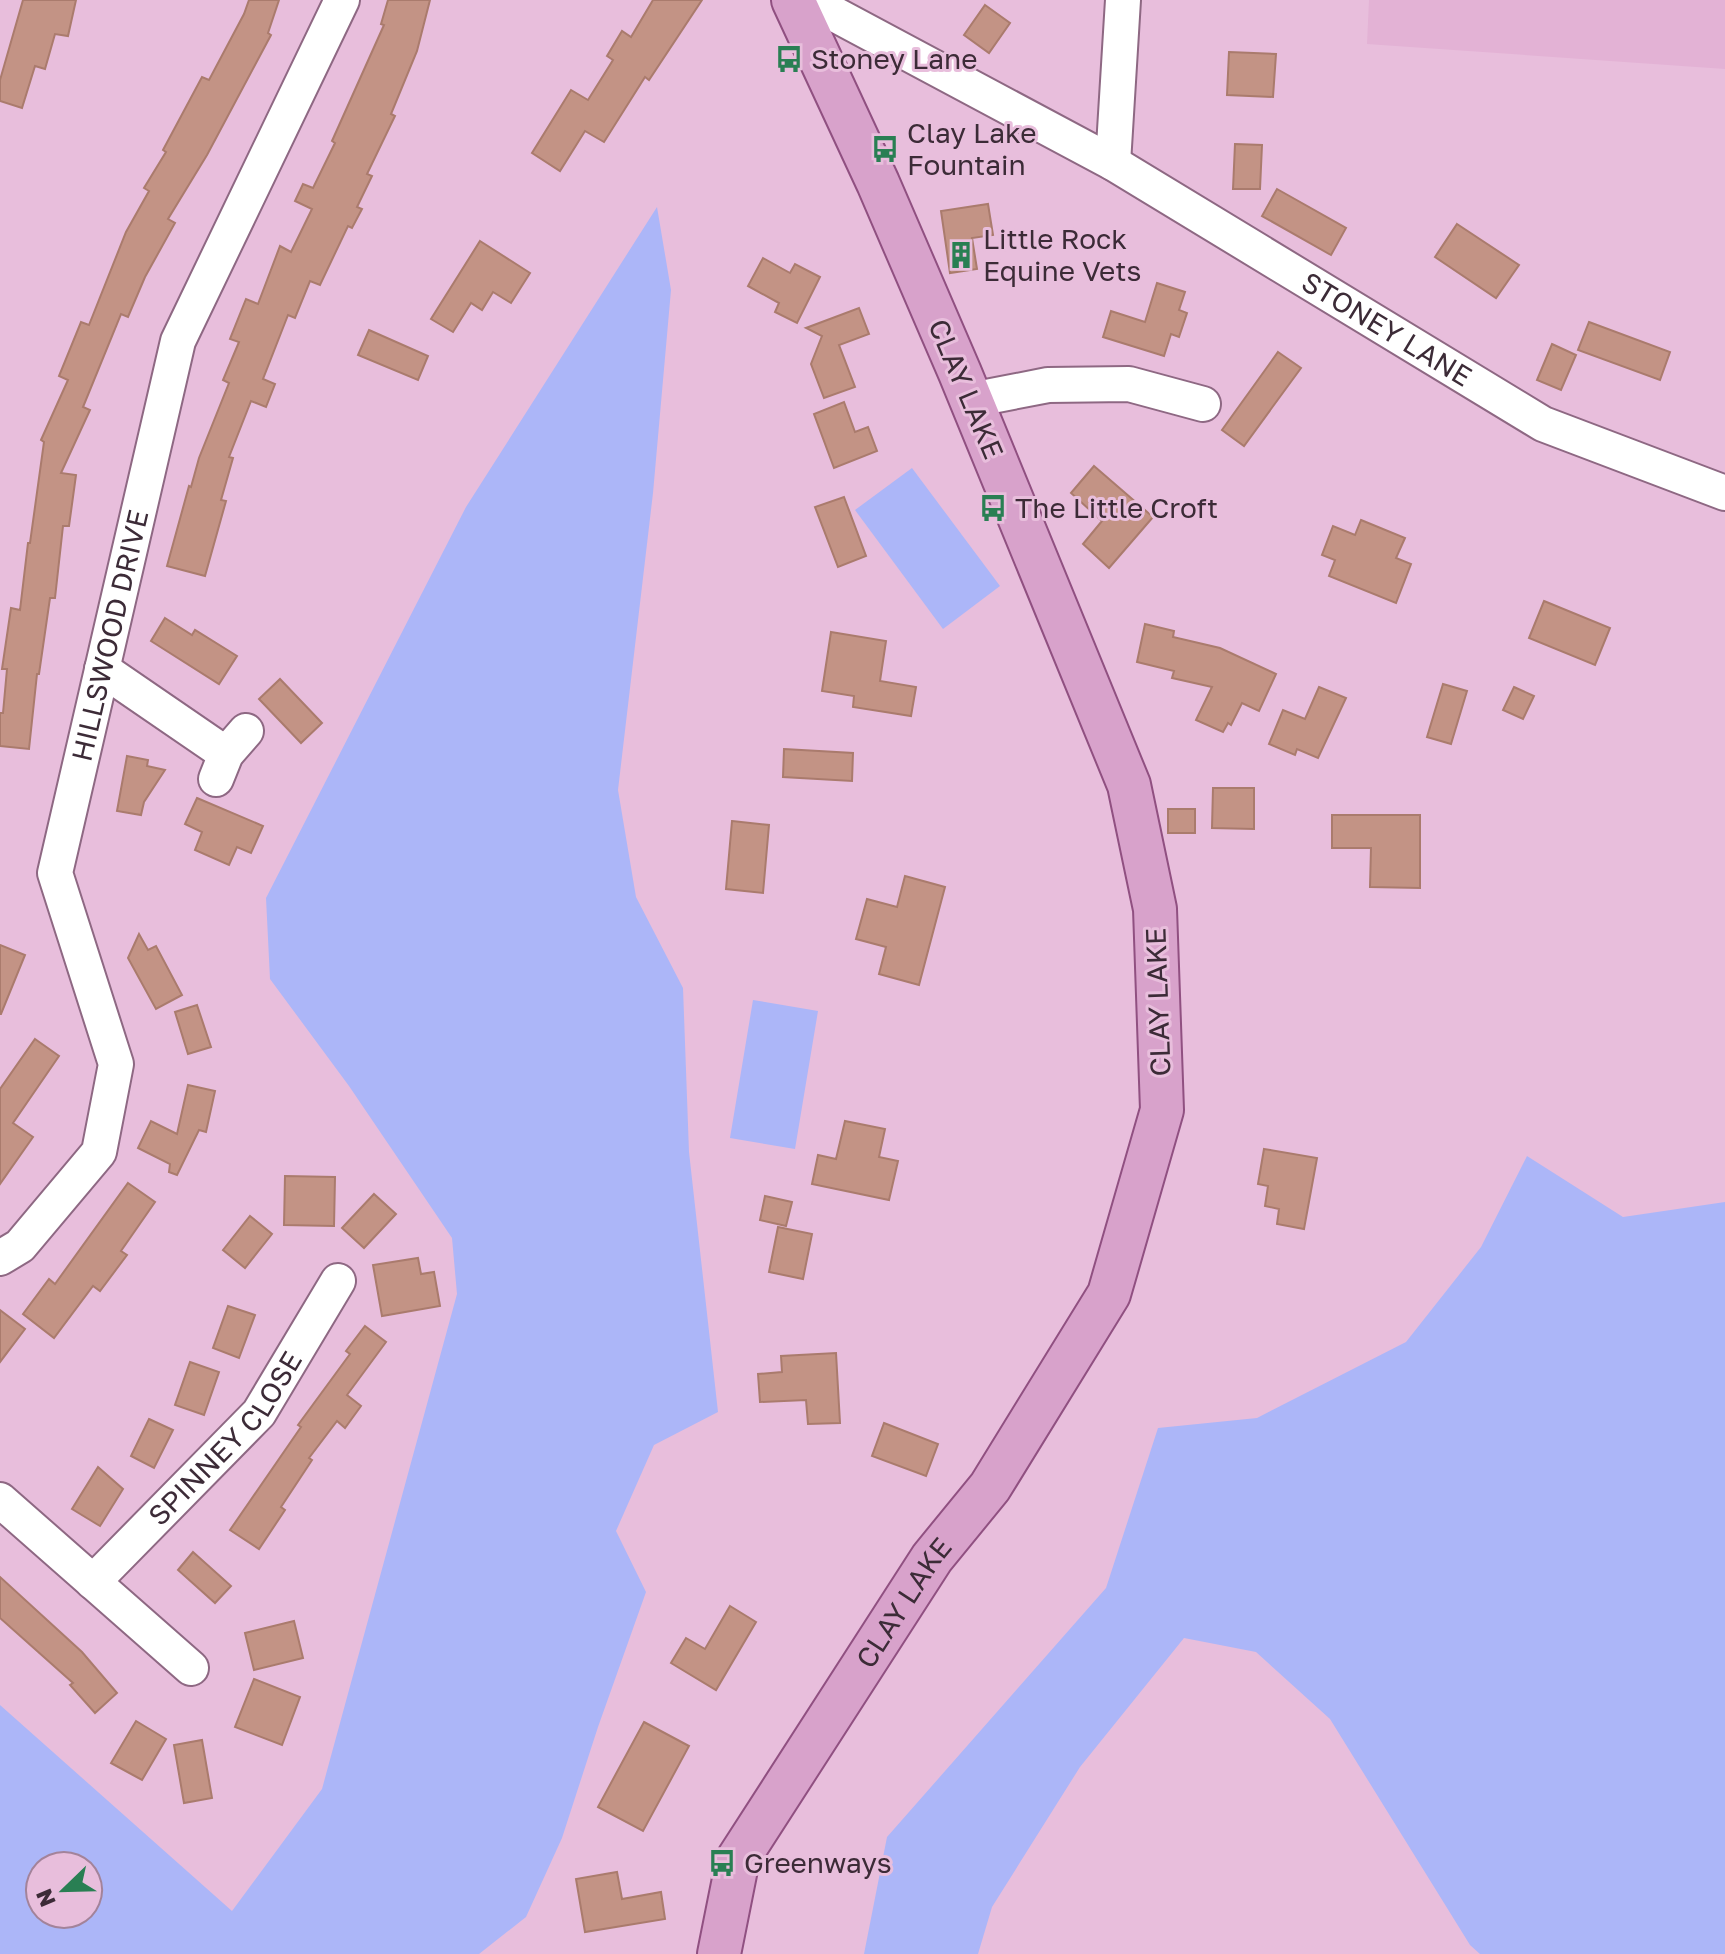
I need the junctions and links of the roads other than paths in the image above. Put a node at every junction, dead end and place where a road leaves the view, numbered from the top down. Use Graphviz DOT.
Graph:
graph roads {
  1 [pos="342,0"];
  2 [pos="793,0"];
  3 [pos="808,0"];
  4 [pos="1123,0"];
  5 [pos="1113,163"];
  6 [pos="971,400"];
  7 [pos="1203,404"];
  8 [pos="1725,493"];
  9 [pos="102,669"];
  10 [pos="229,755"];
  11 [pos="0,1258"];
  12 [pos="338,1281"];
  13 [pos="0,1500"];
  14 [pos="93,1582"];
  15 [pos="191,1668"];
  16 [pos="719,1954"];
  1 -- 9 [label="street, HILLSWOOD DRIVE"];
  2 -- 6 [label="main road, CLAY LAKE"];
  3 -- 5 [label="street, STONEY LANE"];
  4 -- 5 [label="street"];
  5 -- 8 [label="street, STONEY LANE"];
  6 -- 7 [label="street"];
  6 -- 16 [label="main road, CLAY LAKE"];
  9 -- 10 [label="street"];
  9 -- 11 [label="street, HILLSWOOD DRIVE"];
  12 -- 14 [label="street, SPINNEY CLOSE"];
  13 -- 14 [label="street"];
  14 -- 15 [label="street"];
}
